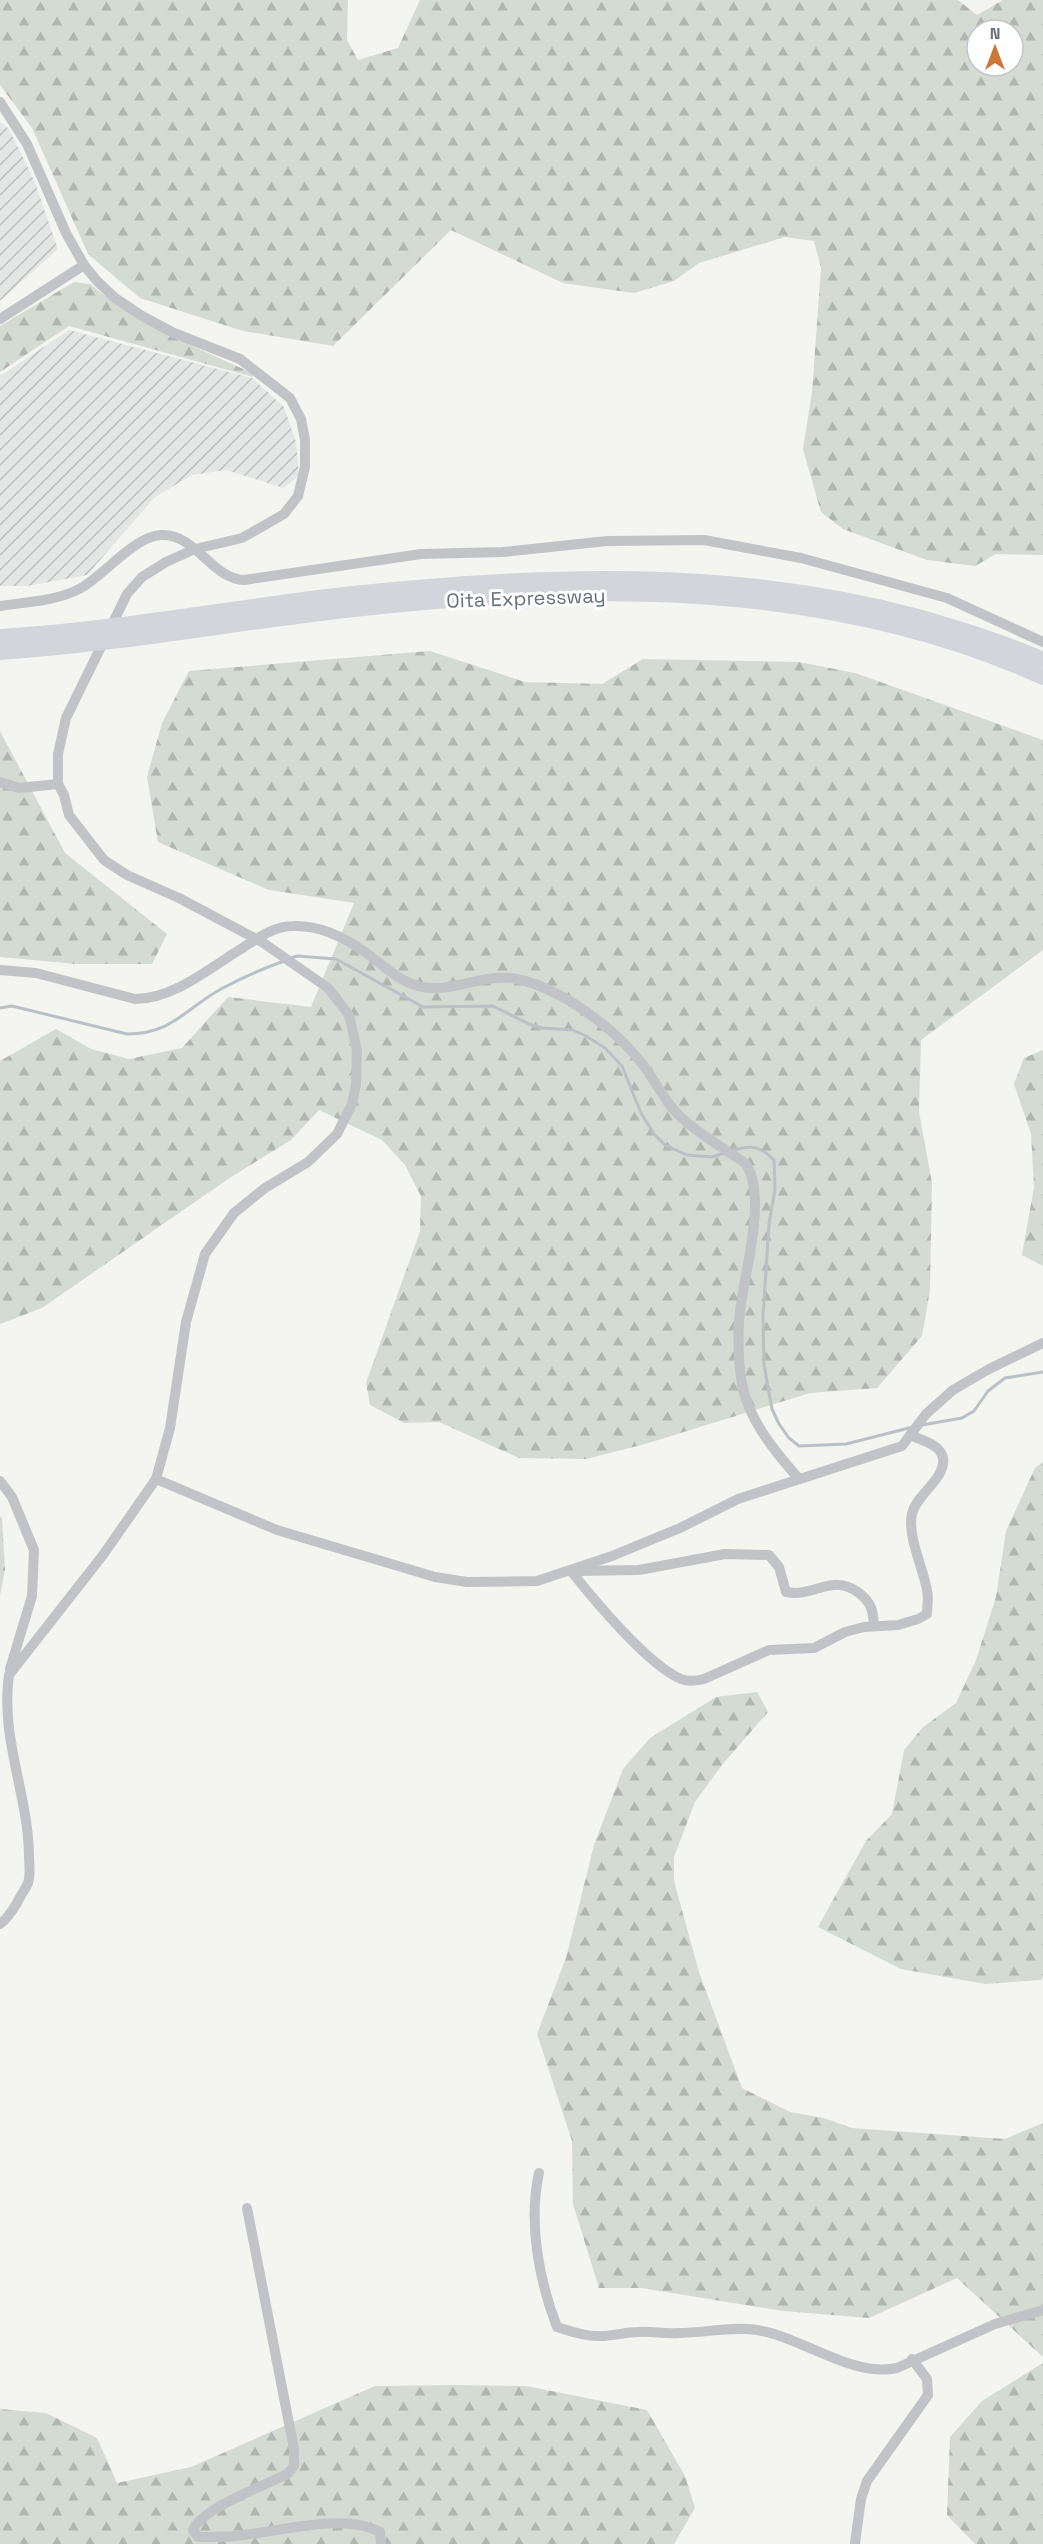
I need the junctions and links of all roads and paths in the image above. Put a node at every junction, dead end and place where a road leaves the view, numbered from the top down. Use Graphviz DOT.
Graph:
graph roads {
  1 [pos="0,102"];
  2 [pos="84,265"];
  3 [pos="0,319"];
  4 [pos="195,549"];
  5 [pos="0,606"];
  6 [pos="0,637"];
  7 [pos="1043,642"];
  8 [pos="0,652"];
  9 [pos="1043,660"];
  10 [pos="1043,677"];
  11 [pos="0,782"];
  12 [pos="58,784"];
  13 [pos="0,970"];
  14 [pos="1043,1343"];
  15 [pos="910,1435"];
  16 [pos="156,1479"];
  17 [pos="799,1479"];
  18 [pos="0,1481"];
  19 [pos="571,1571"];
  20 [pos="874,1626"];
  21 [pos="9,1675"];
  22 [pos="5,1765"];
  23 [pos="0,1924"];
  24 [pos="538,2173"];
  25 [pos="247,2208"];
  26 [pos="1043,2310"];
  27 [pos="912,2359"];
  28 [pos="855,2543"];
  29 [pos="381,2544"];
  1 -- 2 [label="street"];
  2 -- 3 [label="street"];
  2 -- 4 [label="street"];
  4 -- 5 [label="street"];
  4 -- 7 [label="street"];
  4 -- 12 [label="street"];
  6 -- 9 [label="highway, Oita Expressway"];
  8 -- 10 [label="highway, Oita Expressway"];
  11 -- 12 [label="street"];
  12 -- 16 [label="street"];
  13 -- 17 [label="street"];
  14 -- 15 [label="street"];
  15 -- 17 [label="street"];
  15 -- 20 [label="street"];
  16 -- 19 [label="street"];
  16 -- 21 [label="street"];
  17 -- 19 [label="street"];
  18 -- 21 [label="street"];
  19 -- 20 [label="street"];
  19 -- 20 [label="street"];
  21 -- 22 [label="street"];
  22 -- 23 [label="street"];
  24 -- 27 [label="street"];
  25 -- 29 [label="street"];
  26 -- 27 [label="street"];
  27 -- 28 [label="street"];
}
